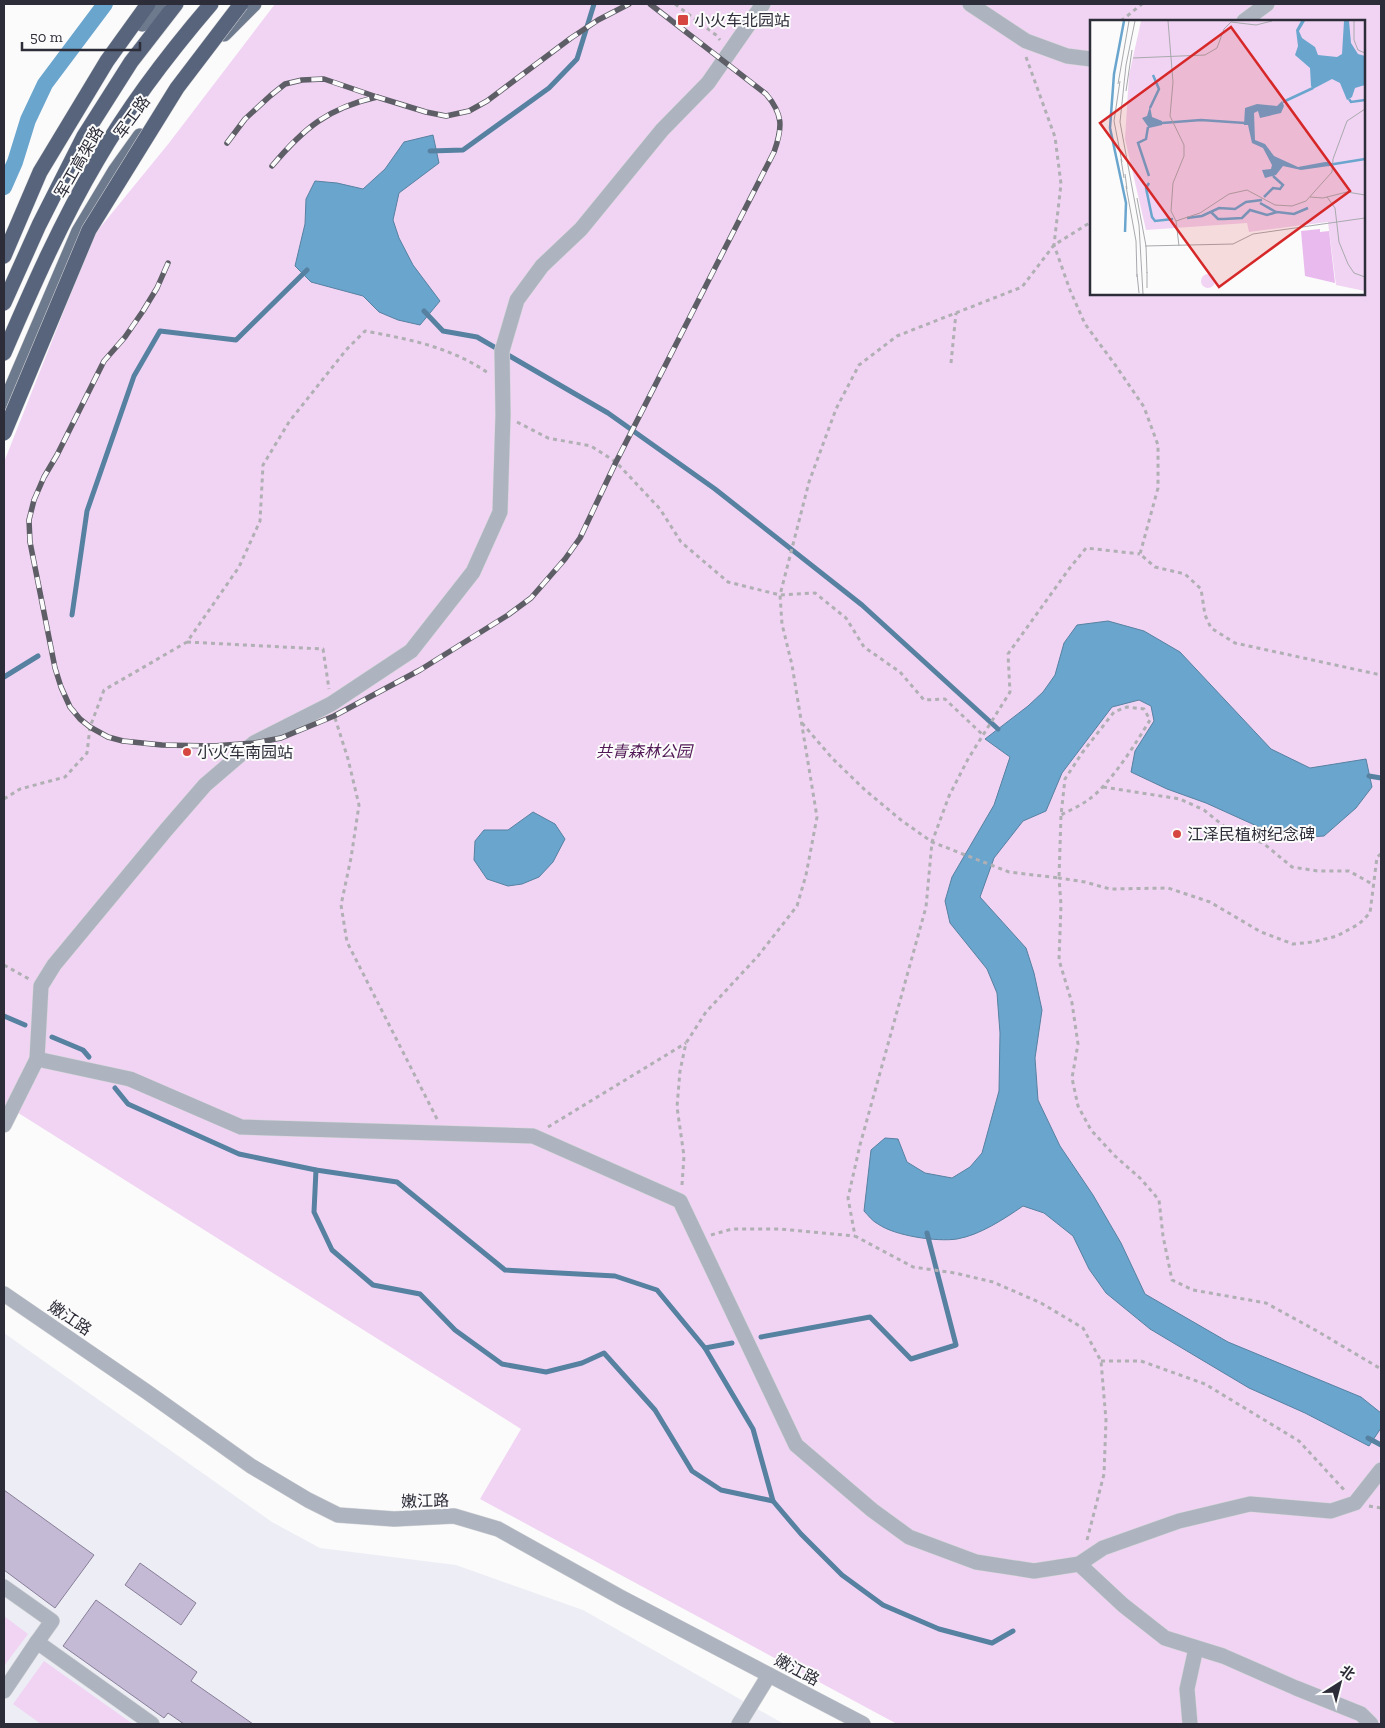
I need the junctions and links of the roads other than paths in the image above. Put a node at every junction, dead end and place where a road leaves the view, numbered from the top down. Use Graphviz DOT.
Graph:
graph roads {
  1 [pos="148,4"];
  2 [pos="158,4"];
  3 [pos="176,4"];
  4 [pos="211,4"];
  5 [pos="241,4"];
  6 [pos="254,4"];
  7 [pos="763,4"];
  8 [pos="970,4"];
  9 [pos="1267,4"];
  10 [pos="1245,20"];
  11 [pos="1090,59"];
  12 [pos="4,256"];
  13 [pos="4,262"];
  14 [pos="4,303"];
  15 [pos="4,353"];
  16 [pos="4,406"];
  17 [pos="4,433"];
  18 [pos="37,1059"];
  19 [pos="4,1125"];
  20 [pos="4,1294"];
  21 [pos="1381,1470"];
  22 [pos="1079,1564"];
  23 [pos="4,1587"];
  24 [pos="38,1642"];
  25 [pos="1196,1648"];
  26 [pos="769,1675"];
  27 [pos="4,1691"];
  28 [pos="152,1724"];
  29 [pos="739,1724"];
  30 [pos="863,1724"];
  31 [pos="1190,1724"];
  32 [pos="1371,1724"];
  1 -- 12 [label="highway"];
  2 -- 13 [label="main road"];
  3 -- 14 [label="highway, 军工高架路"];
  4 -- 15 [label="highway, 军工高架路"];
  5 -- 17 [label="highway, bridge"];
  6 -- 16 [label="main road, 军工路"];
  7 -- 18 [label="street"];
  8 -- 11 [label="street"];
  9 -- 10 [label="street"];
  18 -- 19 [label="street"];
  18 -- 22 [label="street"];
  20 -- 26 [label="street, 嫩江路"];
  21 -- 22 [label="street"];
  22 -- 25 [label="street"];
  23 -- 24 [label="street"];
  24 -- 27 [label="street"];
  24 -- 28 [label="street"];
  25 -- 31 [label="street"];
  25 -- 32 [label="street"];
  26 -- 29 [label="street"];
  26 -- 30 [label="street, 嫩江路"];
}
